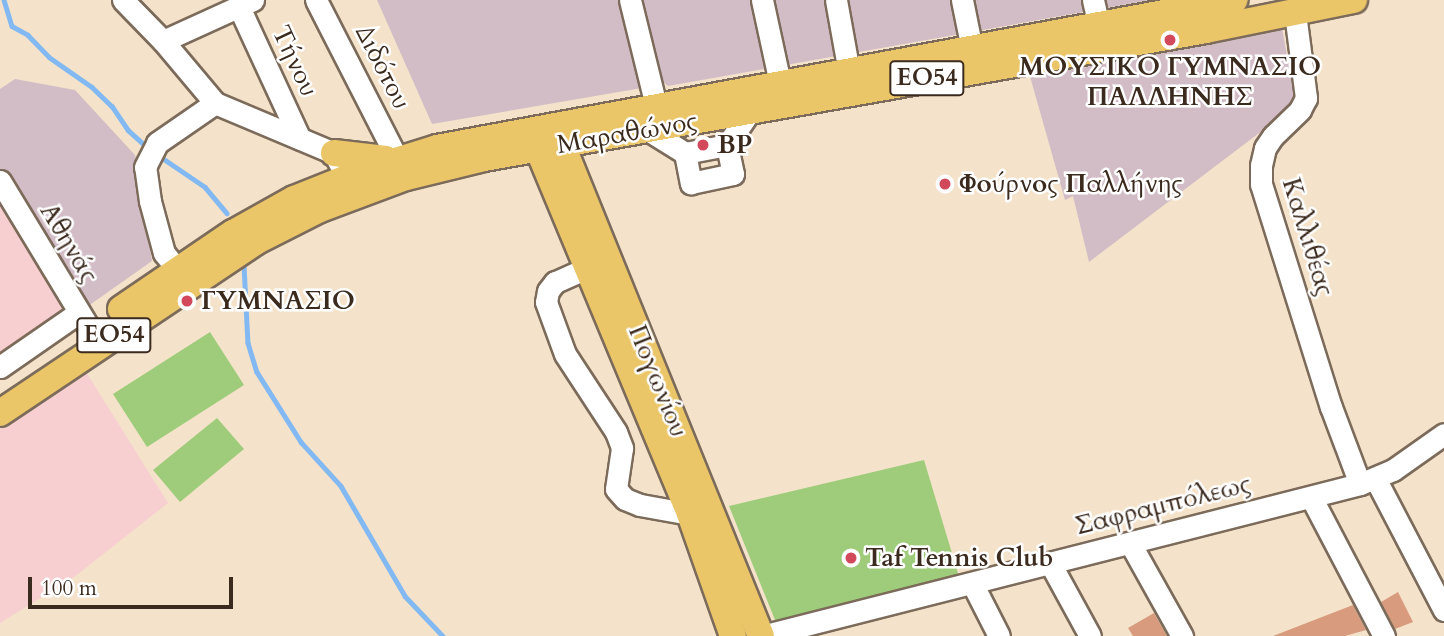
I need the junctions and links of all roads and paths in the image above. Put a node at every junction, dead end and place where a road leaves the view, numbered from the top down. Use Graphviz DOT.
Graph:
graph roads {
  1 [pos="123,0"];
  2 [pos="316,0"];
  3 [pos="630,0"];
  4 [pos="762,0"];
  5 [pos="836,0"];
  6 [pos="962,0"];
  7 [pos="1234,0"];
  8 [pos="1354,0"];
  9 [pos="246,4"];
  10 [pos="1096,12"];
  11 [pos="1295,13"];
  12 [pos="163,41"];
  13 [pos="972,49"];
  14 [pos="849,72"];
  15 [pos="780,83"];
  16 [pos="215,103"];
  17 [pos="749,111"];
  18 [pos="652,118"];
  19 [pos="545,137"];
  20 [pos="602,138"];
  21 [pos="316,145"];
  22 [pos="729,151"];
  23 [pos="484,158"];
  24 [pos="398,160"];
  25 [pos="687,160"];
  26 [pos="0,181"];
  27 [pos="342,190"];
  28 [pos="553,190"];
  29 [pos="579,191"];
  30 [pos="587,268"];
  31 [pos="177,270"];
  32 [pos="84,322"];
  33 [pos="0,367"];
  34 [pos="0,394"];
  35 [pos="0,413"];
  36 [pos="1444,434"];
  37 [pos="1368,481"];
  38 [pos="1311,497"];
  39 [pos="690,514"];
  40 [pos="1130,542"];
  41 [pos="1050,563"];
  42 [pos="972,583"];
  43 [pos="1444,610"];
  44 [pos="1378,635"];
  45 [pos="733,636"];
  46 [pos="761,636"];
  47 [pos="999,636"];
  48 [pos="1090,636"];
  49 [pos="1181,636"];
  1 -- 12 [label="street"];
  2 -- 24 [label="street, Διδότου"];
  3 -- 18 [label="street"];
  4 -- 15 [label="street"];
  5 -- 14 [label="street"];
  6 -- 13 [label="street"];
  7 -- 10 [label="main road, Μαραθώνος / ΕΟ54"];
  8 -- 11 [label="main road, Μαραθώνος / ΕΟ54"];
  9 -- 12 [label="street"];
  9 -- 21 [label="street, Τήνου"];
  10 -- 13 [label="main road, Μαραθώνος / ΕΟ54"];
  11 -- 17 [label="main road, Μαραθώνος / ΕΟ54"];
  11 -- 37 [label="street, Καλλιθέας"];
  12 -- 16 [label="street"];
  13 -- 14 [label="main road, Μαραθώνος / ΕΟ54"];
  14 -- 15 [label="main road, Μαραθώνος / ΕΟ54"];
  15 -- 18 [label="main road, Μαραθώνος / ΕΟ54"];
  16 -- 21 [label="street"];
  16 -- 31 [label="street"];
  17 -- 18 [label="main road, Μαραθώνος / ΕΟ54"];
  17 -- 22 [label="street"];
  18 -- 19 [label="main road, Μαραθώνος / ΕΟ54"];
  18 -- 20 [label="main road, Μαραθώνος / ΕΟ54"];
  18 -- 25 [label="street"];
  19 -- 20 [label="main road, Μαραθώνος / ΕΟ54"];
  19 -- 23 [label="main road, Μαραθώνος / ΕΟ54"];
  19 -- 24 [label="main road, Μαραθώνος / ΕΟ54"];
  19 -- 28 [label="main road, Πογωνίου"];
  19 -- 29 [label="main road, Πογωνίου"];
  20 -- 29 [label="main road"];
  21 -- 24 [label="main road"];
  21 -- 27 [label="street, Τήνου"];
  22 -- 25 [label="street"];
  22 -- 25 [label="street"];
  23 -- 27 [label="main road, Μαραθώνος / ΕΟ54"];
  23 -- 28 [label="main road"];
  24 -- 27 [label="main road, Μαραθώνος / ΕΟ54"];
  26 -- 32 [label="street, Αθηνάς"];
  27 -- 31 [label="main road, Μαραθώνος / ΕΟ54"];
  27 -- 35 [label="main road, Μαραθώνος / ΕΟ54"];
  28 -- 30 [label="main road, Πογωνίου"];
  29 -- 46 [label="main road, Πογωνίου"];
  30 -- 39 [label="main road, Πογωνίου"];
  30 -- 39 [label="street"];
  31 -- 32 [label="main road, Μαραθώνος / ΕΟ54"];
  32 -- 33 [label="street"];
  32 -- 34 [label="main road, Μαραθώνος / ΕΟ54"];
  36 -- 37 [label="street, Σαφραμπόλεως"];
  37 -- 38 [label="street, Σαφραμπόλεως"];
  37 -- 43 [label="street, Καλλιθέας"];
  38 -- 40 [label="street, Σαφραμπόλεως"];
  38 -- 44 [label="street"];
  39 -- 45 [label="main road, Πογωνίου"];
  40 -- 41 [label="street, Σαφραμπόλεως"];
  40 -- 49 [label="street"];
  41 -- 42 [label="street, Σαφραμπόλεως"];
  41 -- 48 [label="street"];
  42 -- 46 [label="street, Σαφραμπόλεως"];
  42 -- 47 [label="street"];
}
